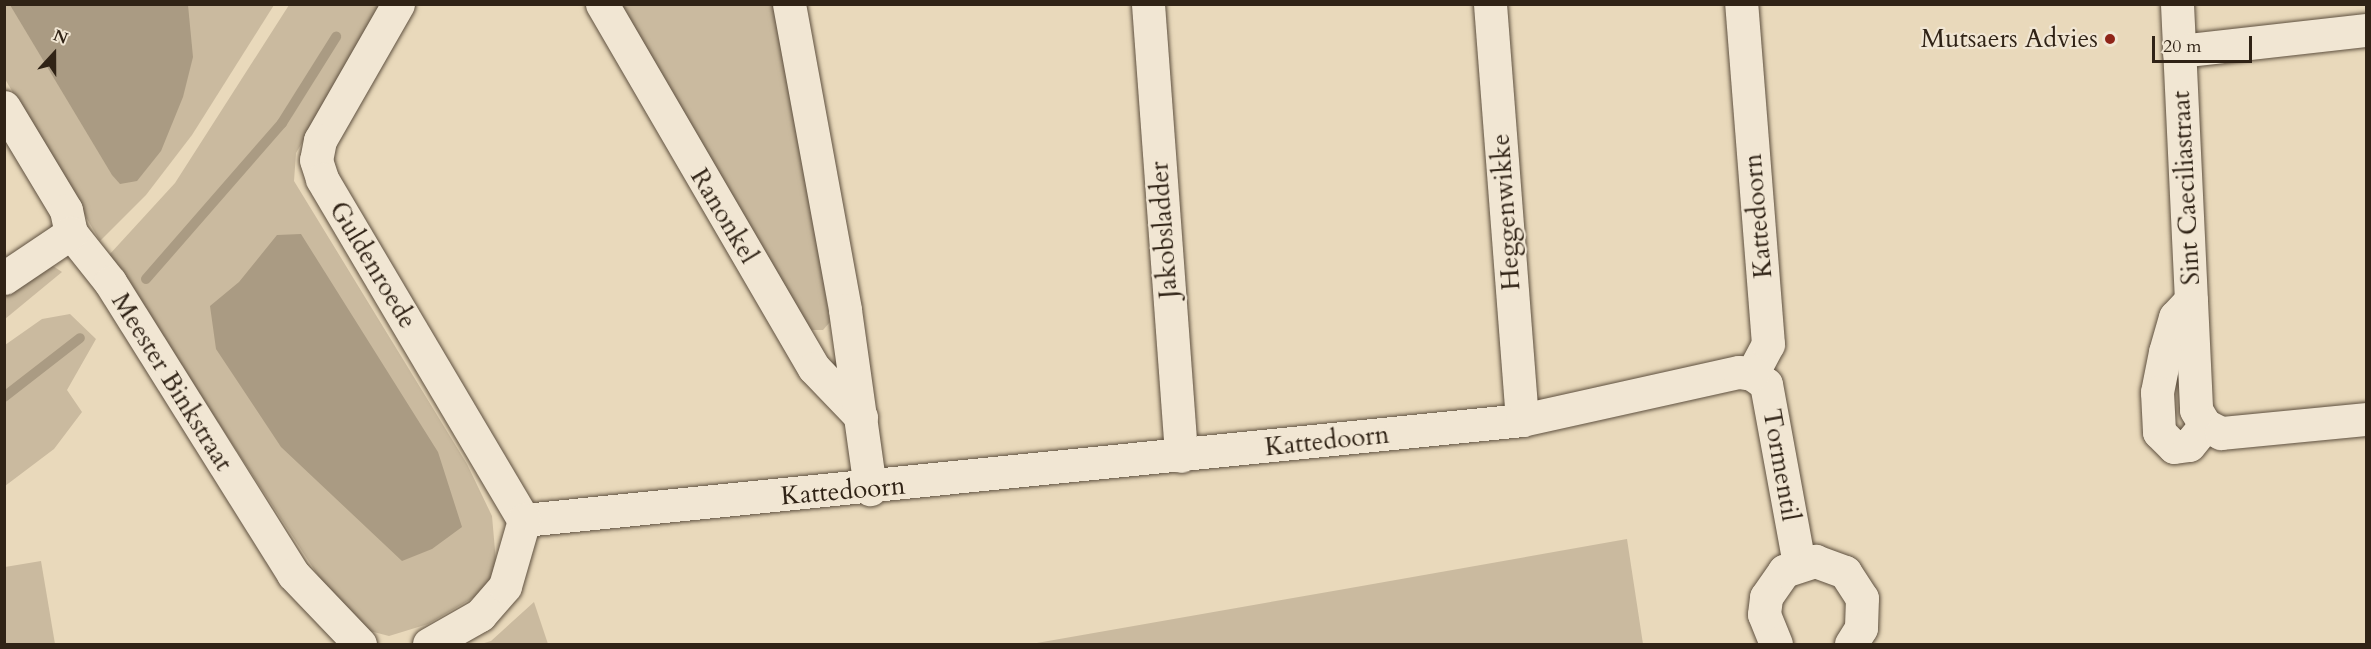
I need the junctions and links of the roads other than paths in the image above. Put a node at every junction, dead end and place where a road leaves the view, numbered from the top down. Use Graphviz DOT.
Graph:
graph roads {
  1 [pos="398,4"];
  2 [pos="602,4"];
  3 [pos="789,4"];
  4 [pos="1490,4"];
  5 [pos="1741,4"];
  6 [pos="2177,4"];
  7 [pos="1149,16"];
  8 [pos="2367,30"];
  9 [pos="2180,51"];
  10 [pos="4,107"];
  11 [pos="71,232"];
  12 [pos="4,278"];
  13 [pos="1752,374"];
  14 [pos="861,417"];
  15 [pos="2367,419"];
  16 [pos="1522,420"];
  17 [pos="1181,456"];
  18 [pos="870,489"];
  19 [pos="524,520"];
  20 [pos="1799,563"];
  21 [pos="360,645"];
  22 [pos="429,645"];
  23 [pos="1776,645"];
  24 [pos="1851,645"];
  1 -- 19 [label="street, Guldenroede"];
  2 -- 14 [label="street, Ranonkel"];
  3 -- 14 [label="street"];
  4 -- 16 [label="street, Heggenwikke"];
  5 -- 13 [label="street, Kattedoorn"];
  6 -- 9 [label="street, Sint Caeciliastraat"];
  7 -- 17 [label="street, Jakobsladder"];
  8 -- 9 [label="street"];
  9 -- 15 [label="street, Sint Caeciliastraat"];
  10 -- 11 [label="street, Meester Binkstraat"];
  11 -- 12 [label="street"];
  11 -- 21 [label="street, Meester Binkstraat"];
  13 -- 16 [label="street, Kattedoorn"];
  13 -- 20 [label="street, Tormentil"];
  14 -- 18 [label="street"];
  16 -- 17 [label="street, Kattedoorn"];
  17 -- 18 [label="street, Kattedoorn"];
  18 -- 19 [label="street, Kattedoorn"];
  19 -- 22 [label="street"];
  20 -- 23 [label="street"];
  20 -- 24 [label="street"];
}
